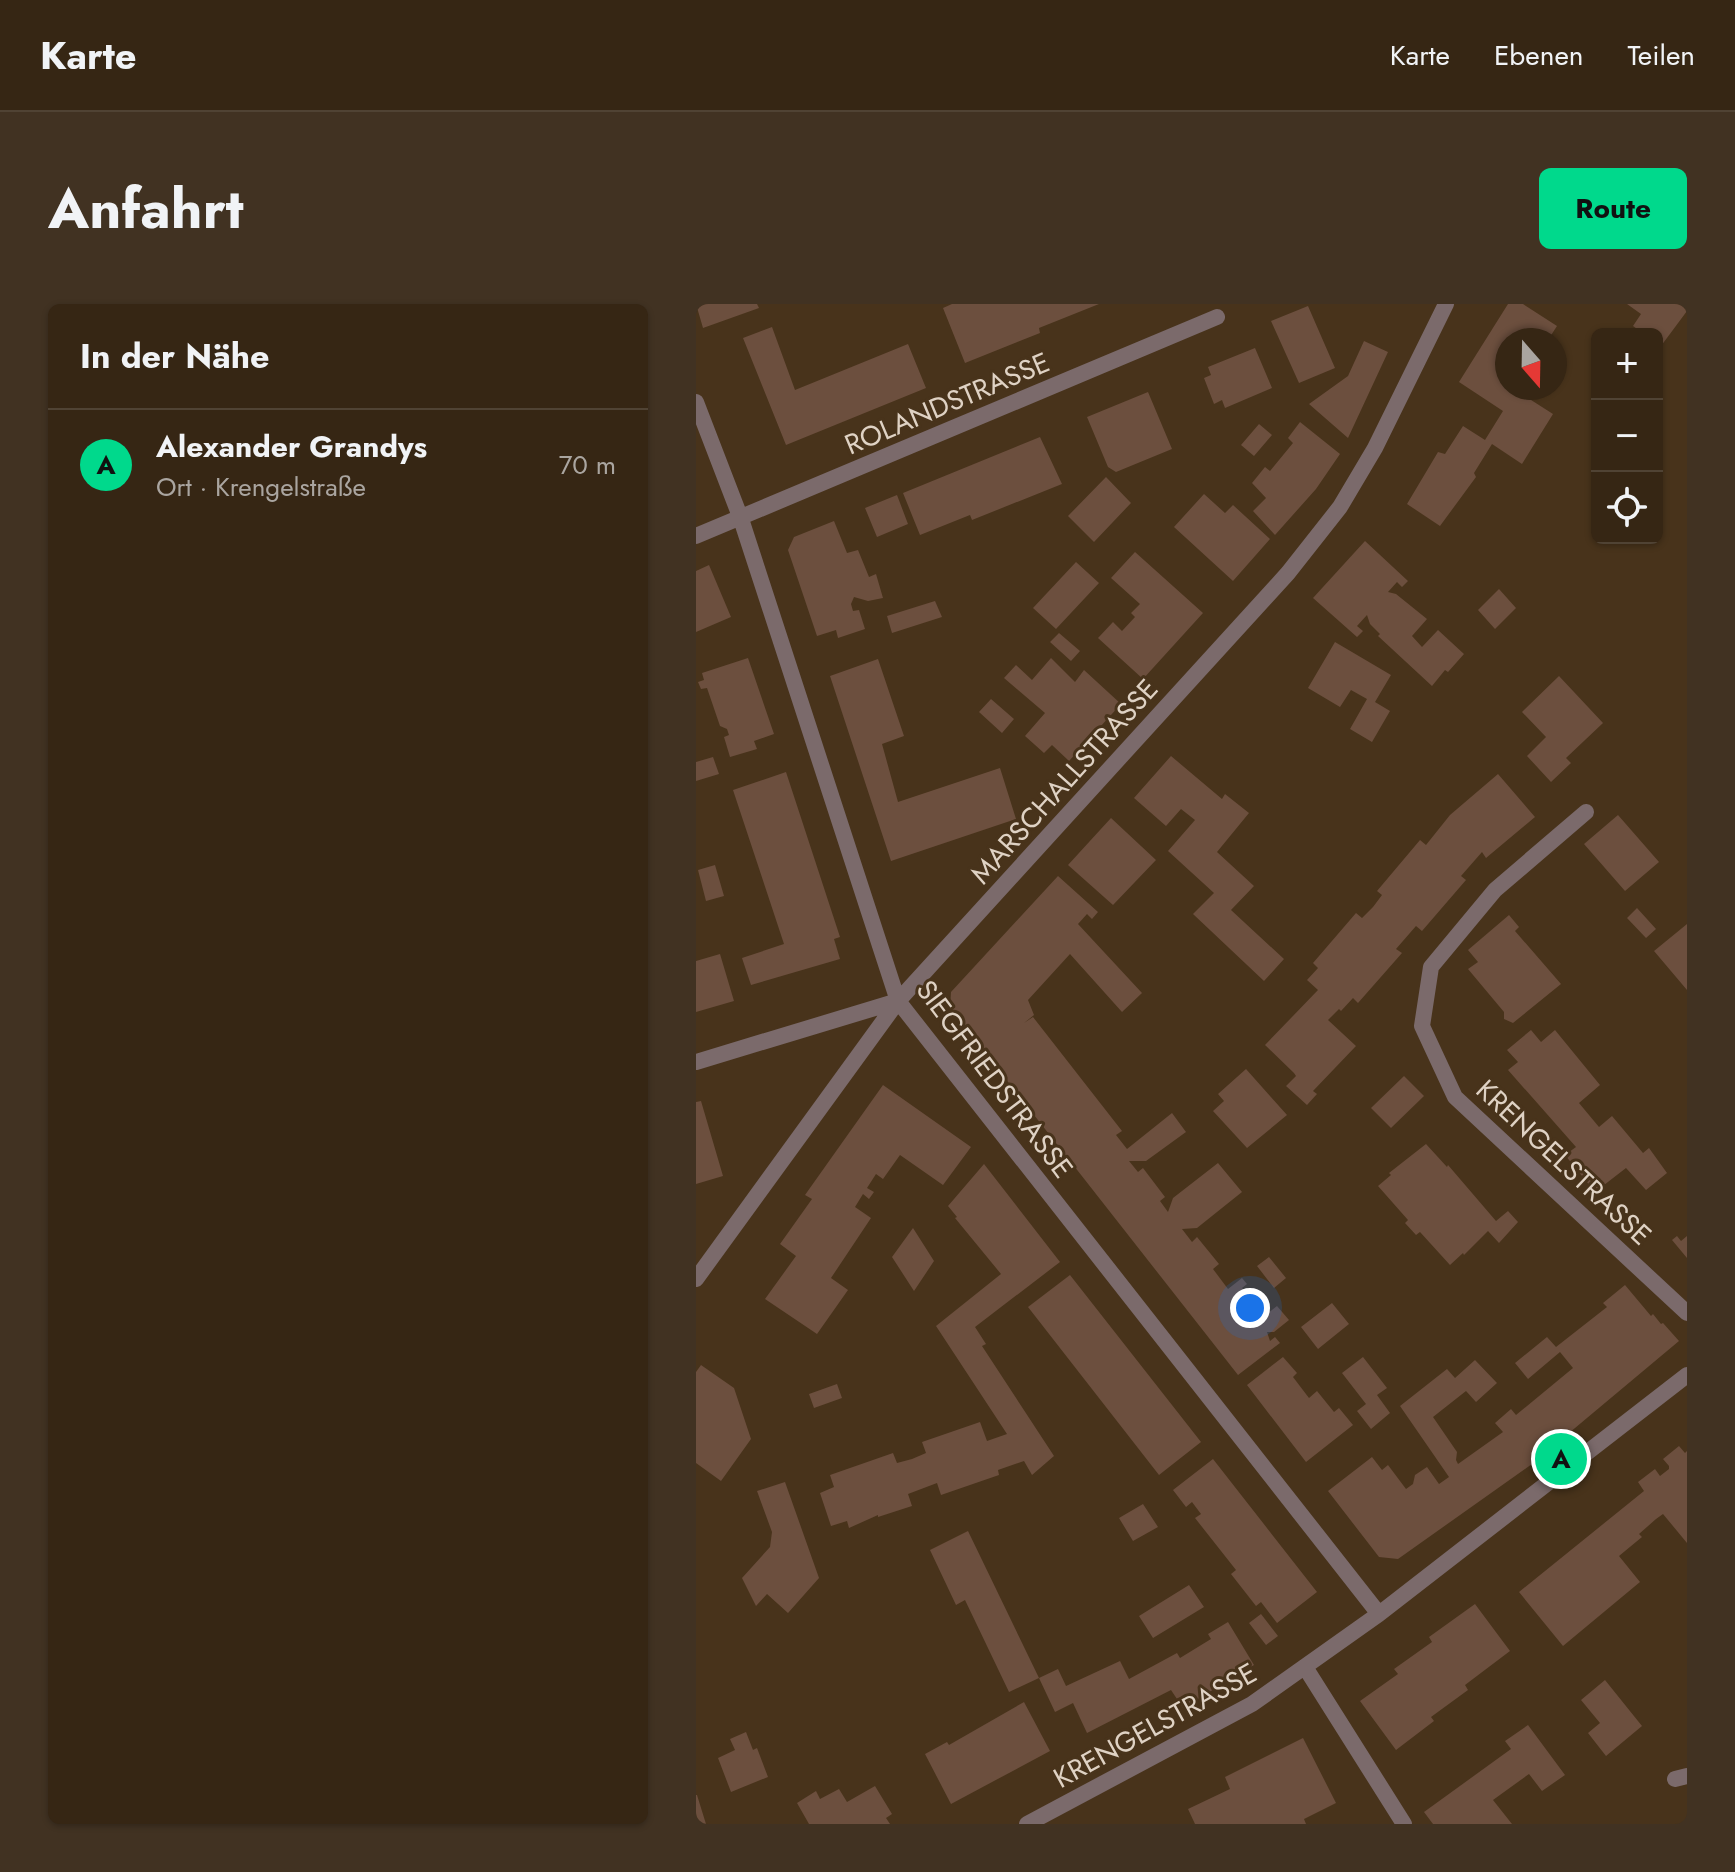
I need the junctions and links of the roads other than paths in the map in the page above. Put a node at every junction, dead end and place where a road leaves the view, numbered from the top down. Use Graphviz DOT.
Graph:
graph roads {
  1 [pos="1446,304"];
  2 [pos="1217,317"];
  3 [pos="696,402"];
  4 [pos="741,519"];
  5 [pos="696,536"];
  6 [pos="1586,812"];
  7 [pos="898,1001"];
  8 [pos="696,1062"];
  9 [pos="696,1279"];
  10 [pos="1687,1313"];
  11 [pos="1687,1375"];
  12 [pos="1379,1614"];
  13 [pos="1305,1667"];
  14 [pos="1027,1824"];
  15 [pos="1404,1824"];
  1 -- 7 [label="street, MARSCHALLSTRASSE"];
  2 -- 4 [label="street, ROLANDSTRASSE"];
  3 -- 4 [label="street, SIEGFRIEDSTRASSE"];
  4 -- 5 [label="street, ROLANDSTRASSE"];
  4 -- 7 [label="street, SIEGFRIEDSTRASSE"];
  6 -- 10 [label="street, KRENGELSTRASSE"];
  7 -- 8 [label="street"];
  7 -- 9 [label="street, MARSCHALLSTRASSE"];
  7 -- 12 [label="street, SIEGFRIEDSTRASSE"];
  11 -- 12 [label="street, KRENGELSTRASSE"];
  12 -- 13 [label="street, KRENGELSTRASSE"];
  13 -- 14 [label="street, KRENGELSTRASSE"];
  13 -- 15 [label="street"];
}
